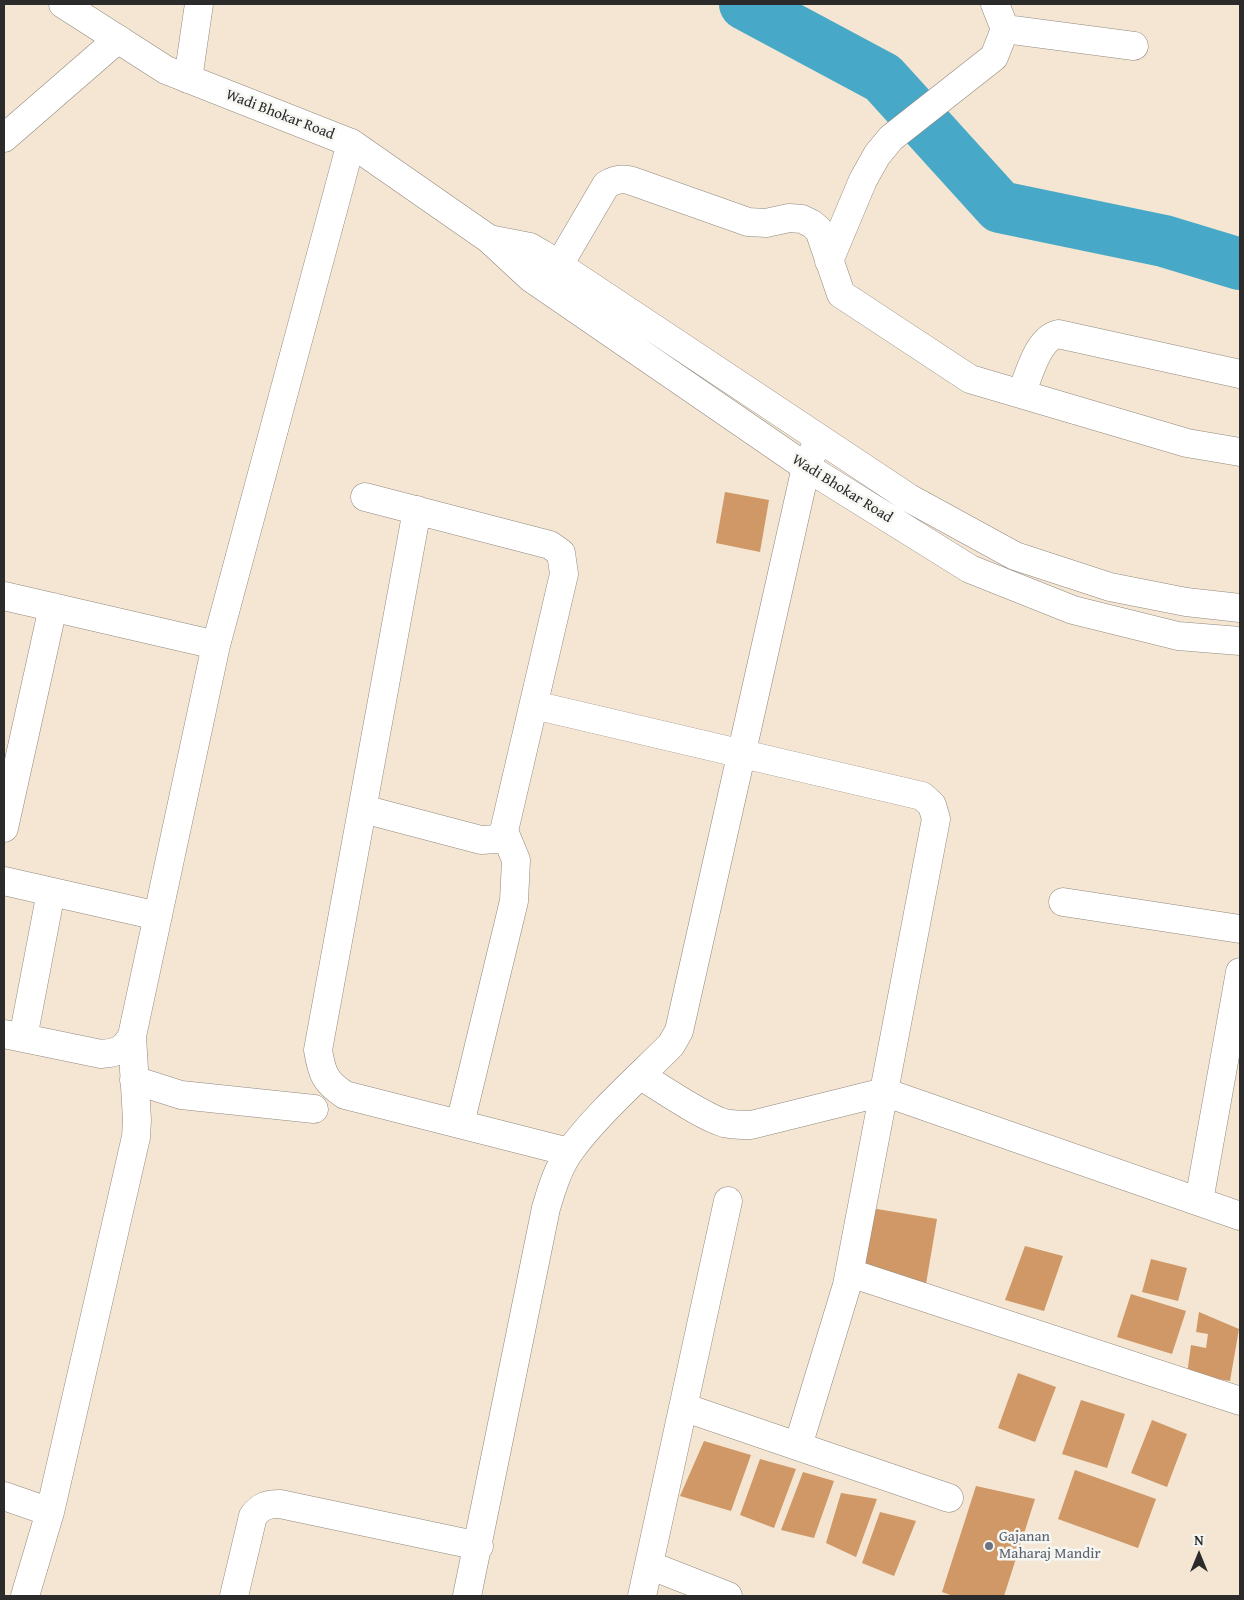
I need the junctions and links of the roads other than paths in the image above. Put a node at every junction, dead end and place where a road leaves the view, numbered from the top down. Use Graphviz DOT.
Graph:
graph roads {
  1 [pos="64,4"];
  2 [pos="995,4"];
  3 [pos="199,8"];
  4 [pos="1005,29"];
  5 [pos="118,39"];
  6 [pos="1134,46"];
  7 [pos="188,79"];
  8 [pos="4,138"];
  9 [pos="351,143"];
  10 [pos="489,239"];
  11 [pos="829,261"];
  12 [pos="559,265"];
  13 [pos="1240,374"];
  14 [pos="1021,394"];
  15 [pos="819,439"];
  16 [pos="1240,452"];
  17 [pos="806,466"];
  18 [pos="365,497"];
  19 [pos="417,510"];
  20 [pos="4,596"];
  21 [pos="53,607"];
  22 [pos="1240,608"];
  23 [pos="1240,641"];
  24 [pos="216,645"];
  25 [pos="534,705"];
  26 [pos="741,755"];
  27 [pos="363,809"];
  28 [pos="4,828"];
  29 [pos="504,831"];
  30 [pos="4,881"];
  31 [pos="51,892"];
  32 [pos="1063,902"];
  33 [pos="158,916"];
  34 [pos="1240,929"];
  35 [pos="1240,972"];
  36 [pos="14,1036"];
  37 [pos="132,1036"];
  38 [pos="641,1076"];
  39 [pos="134,1080"];
  40 [pos="884,1092"];
  41 [pos="314,1109"];
  42 [pos="460,1124"];
  43 [pos="569,1152"];
  44 [pos="728,1201"];
  45 [pos="1199,1202"];
  46 [pos="1240,1216"];
  47 [pos="850,1273"];
  48 [pos="1240,1401"];
  49 [pos="683,1407"];
  50 [pos="798,1446"];
  51 [pos="4,1496"];
  52 [pos="949,1498"];
  53 [pos="50,1512"];
  54 [pos="479,1546"];
  55 [pos="649,1565"];
  56 [pos="25,1596"];
  57 [pos="234,1596"];
  58 [pos="467,1596"];
  59 [pos="642,1596"];
  60 [pos="728,1596"];
  1 -- 5 [label="street, Wadi Bhokar Road"];
  2 -- 4 [label="street"];
  3 -- 7 [label="street"];
  4 -- 6 [label="street"];
  4 -- 11 [label="street"];
  5 -- 7 [label="street, Wadi Bhokar Road"];
  5 -- 8 [label="street"];
  7 -- 9 [label="street, Wadi Bhokar Road"];
  9 -- 10 [label="street, Wadi Bhokar Road"];
  9 -- 24 [label="street"];
  10 -- 12 [label="street, Wadi Bhokar Road"];
  10 -- 17 [label="street, Wadi Bhokar Road"];
  11 -- 12 [label="street"];
  11 -- 14 [label="street"];
  12 -- 15 [label="street, Wadi Bhokar Road"];
  13 -- 14 [label="street"];
  14 -- 16 [label="street"];
  15 -- 17 [label="street"];
  15 -- 22 [label="street, Wadi Bhokar Road"];
  17 -- 23 [label="street, Wadi Bhokar Road"];
  17 -- 26 [label="street"];
  18 -- 19 [label="street"];
  19 -- 25 [label="street"];
  19 -- 27 [label="street"];
  20 -- 21 [label="street"];
  21 -- 24 [label="street"];
  21 -- 28 [label="street"];
  24 -- 33 [label="street"];
  25 -- 26 [label="street"];
  25 -- 29 [label="street"];
  26 -- 38 [label="street"];
  26 -- 40 [label="street"];
  27 -- 29 [label="street"];
  27 -- 42 [label="street"];
  29 -- 42 [label="street"];
  30 -- 31 [label="street"];
  31 -- 33 [label="street"];
  31 -- 36 [label="street"];
  32 -- 34 [label="street"];
  33 -- 37 [label="street"];
  35 -- 45 [label="street"];
  36 -- 37 [label="street"];
  37 -- 39 [label="street"];
  38 -- 40 [label="street"];
  38 -- 43 [label="street"];
  39 -- 41 [label="street"];
  39 -- 53 [label="street"];
  40 -- 45 [label="street"];
  40 -- 47 [label="street"];
  42 -- 43 [label="street"];
  43 -- 54 [label="street"];
  44 -- 49 [label="street"];
  45 -- 46 [label="street"];
  47 -- 48 [label="street"];
  47 -- 50 [label="street"];
  49 -- 50 [label="street"];
  49 -- 55 [label="street"];
  50 -- 52 [label="street"];
  51 -- 53 [label="street"];
  53 -- 56 [label="street"];
  54 -- 57 [label="street"];
  54 -- 58 [label="street"];
  55 -- 59 [label="street"];
  55 -- 60 [label="street"];
}
